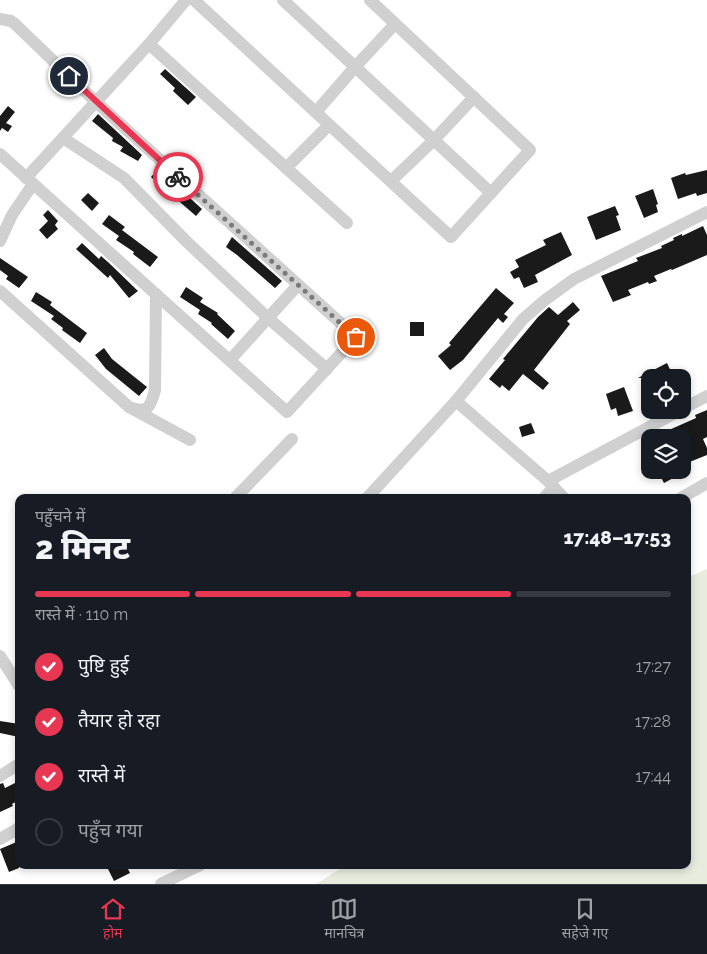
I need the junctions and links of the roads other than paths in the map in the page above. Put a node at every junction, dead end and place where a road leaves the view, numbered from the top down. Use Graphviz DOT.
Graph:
graph roads {
  1 [pos="186,0"];
  2 [pos="194,0"];
  3 [pos="283,0"];
  4 [pos="370,0"];
  5 [pos="0,19"];
  6 [pos="395,24"];
  7 [pos="149,44"];
  8 [pos="355,66"];
  9 [pos="474,97"];
  10 [pos="96,102"];
  11 [pos="316,112"];
  12 [pos="330,125"];
  13 [pos="62,138"];
  14 [pos="434,140"];
  15 [pos="0,154"];
  16 [pos="286,168"];
  17 [pos="30,181"];
  18 [pos="391,181"];
  19 [pos="491,193"];
  20 [pos="707,212"];
  21 [pos="347,224"];
  22 [pos="0,241"];
  23 [pos="298,285"];
  24 [pos="0,291"];
  25 [pos="156,294"];
  26 [pos="268,318"];
  27 [pos="230,360"];
  28 [pos="327,369"];
  29 [pos="707,396"];
  30 [pos="456,401"];
  31 [pos="691,405"];
  32 [pos="129,407"];
  33 [pos="666,419"];
  34 [pos="190,440"];
  35 [pos="292,440"];
  36 [pos="707,483"];
  37 [pos="551,484"];
  38 [pos="239,494"];
  39 [pos="371,494"];
  40 [pos="546,494"];
  41 [pos="560,494"];
  42 [pos="688,494"];
  43 [pos="0,656"];
  44 [pos="15,680"];
  45 [pos="15,767"];
  46 [pos="0,776"];
  47 [pos="15,830"];
  48 [pos="0,838"];
  49 [pos="192,869"];
  50 [pos="161,884"];
  1 -- 7 [label="street"];
  2 -- 11 [label="street"];
  3 -- 8 [label="street"];
  4 -- 6 [label="street"];
  5 -- 10 [label="street"];
  6 -- 8 [label="street"];
  6 -- 9 [label="street"];
  7 -- 10 [label="street"];
  7 -- 16 [label="street"];
  8 -- 11 [label="street"];
  8 -- 14 [label="street"];
  9 -- 14 [label="street"];
  9 -- 19 [label="street"];
  10 -- 13 [label="street"];
  10 -- 23 [label="street"];
  11 -- 12 [label="street"];
  12 -- 16 [label="street"];
  12 -- 18 [label="street"];
  13 -- 17 [label="street"];
  13 -- 26 [label="street"];
  14 -- 18 [label="street"];
  14 -- 19 [label="street"];
  15 -- 17 [label="street"];
  16 -- 21 [label="street"];
  17 -- 22 [label="street"];
  17 -- 25 [label="street"];
  18 -- 19 [label="street"];
  20 -- 30 [label="street"];
  23 -- 26 [label="street"];
  23 -- 28 [label="street"];
  24 -- 32 [label="street"];
  25 -- 27 [label="street"];
  25 -- 32 [label="street"];
  26 -- 27 [label="street"];
  26 -- 28 [label="street"];
  27 -- 28 [label="street"];
  29 -- 31 [label="street"];
  30 -- 37 [label="street"];
  30 -- 39 [label="street"];
  32 -- 34 [label="street"];
  33 -- 37 [label="street"];
  35 -- 38 [label="street"];
  36 -- 42 [label="street"];
  37 -- 40 [label="street"];
  37 -- 41 [label="street"];
  43 -- 44 [label="street"];
  45 -- 46 [label="street"];
  47 -- 48 [label="street"];
  49 -- 50 [label="street"];
}
